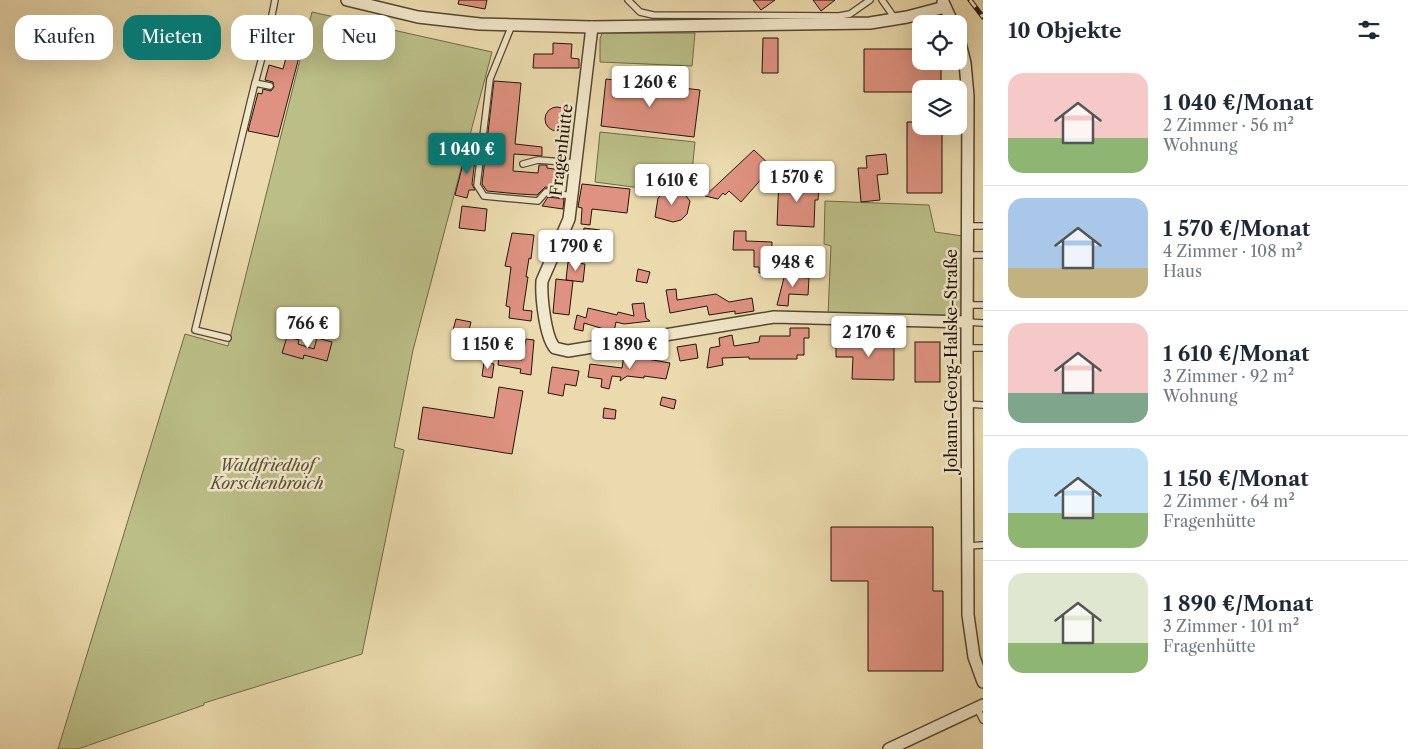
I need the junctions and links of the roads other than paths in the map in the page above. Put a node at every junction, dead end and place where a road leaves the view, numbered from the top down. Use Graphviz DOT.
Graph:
graph roads {
  1 [pos="275,0"];
  2 [pos="347,0"];
  3 [pos="628,0"];
  4 [pos="870,0"];
  5 [pos="882,0"];
  6 [pos="944,3"];
  7 [pos="949,15"];
  8 [pos="896,20"];
  9 [pos="512,25"];
  10 [pos="592,27"];
  11 [pos="966,70"];
  12 [pos="255,83"];
  13 [pos="270,86"];
  14 [pos="576,162"];
  15 [pos="523,164"];
  16 [pos="571,201"];
  17 [pos="967,226"];
  18 [pos="983,226"];
  19 [pos="967,255"];
  20 [pos="983,255"];
  21 [pos="967,305"];
  22 [pos="983,305"];
  23 [pos="967,322"];
  24 [pos="983,323"];
  25 [pos="228,338"];
  26 [pos="967,348"];
  27 [pos="983,348"];
  28 [pos="967,404"];
  29 [pos="983,405"];
  30 [pos="983,545"];
  31 [pos="968,546"];
  32 [pos="983,682"];
  33 [pos="980,706"];
  34 [pos="983,720"];
  35 [pos="889,749"];
  1 -- 12 [label="lane"];
  2 -- 9 [label="street"];
  3 -- 4 [label="lane"];
  5 -- 8 [label="lane"];
  6 -- 7 [label="street"];
  6 -- 8 [label="street"];
  8 -- 10 [label="street"];
  9 -- 10 [label="street"];
  9 -- 16 [label="lane"];
  10 -- 14 [label="street, Fragenhütte"];
  11 -- 17 [label="street, Johann-Georg-Halske-Straße"];
  12 -- 13 [label="lane"];
  12 -- 25 [label="lane"];
  14 -- 15 [label="lane"];
  14 -- 16 [label="street, Fragenhütte"];
  16 -- 23 [label="street, Fragenhütte"];
  17 -- 18 [label="lane"];
  17 -- 19 [label="street, Johann-Georg-Halske-Straße"];
  19 -- 20 [label="lane"];
  19 -- 21 [label="street, Johann-Georg-Halske-Straße"];
  21 -- 22 [label="lane"];
  21 -- 23 [label="street, Johann-Georg-Halske-Straße"];
  23 -- 24 [label="lane, Fragenhütte"];
  23 -- 26 [label="street, Johann-Georg-Halske-Straße"];
  26 -- 27 [label="lane"];
  26 -- 28 [label="street, Johann-Georg-Halske-Straße"];
  28 -- 29 [label="lane"];
  28 -- 31 [label="street, Johann-Georg-Halske-Straße"];
  30 -- 31 [label="lane"];
  31 -- 32 [label="street, Johann-Georg-Halske-Straße"];
  33 -- 34 [label="lane"];
  33 -- 35 [label="street"];
}
